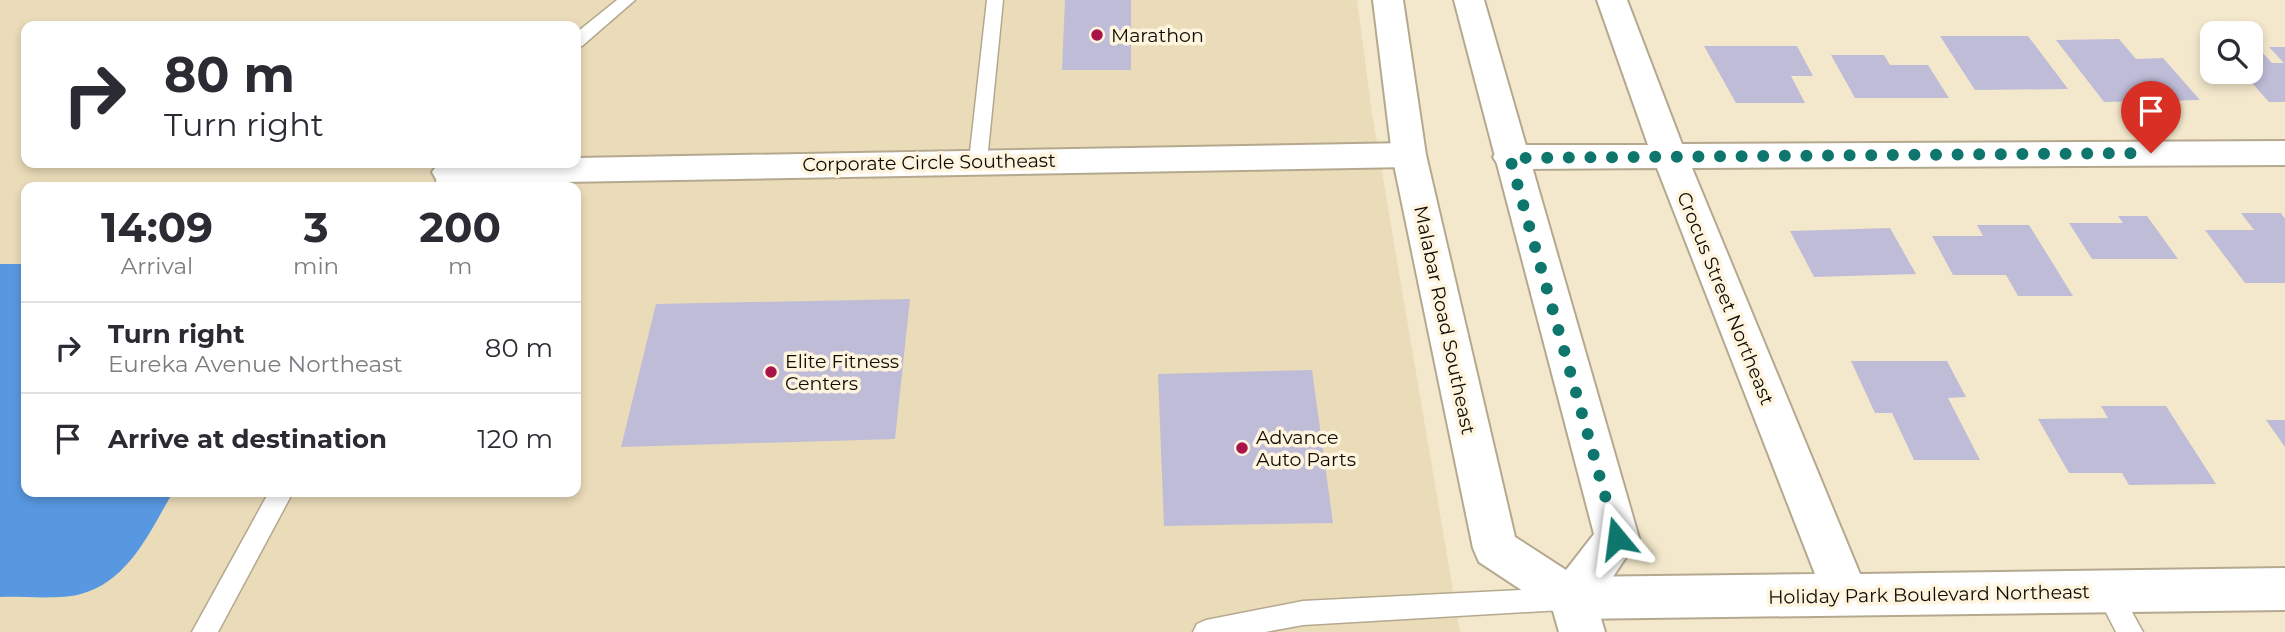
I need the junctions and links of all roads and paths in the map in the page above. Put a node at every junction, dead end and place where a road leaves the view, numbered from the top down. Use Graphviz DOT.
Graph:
graph roads {
  1 [pos="627,0"];
  2 [pos="995,0"];
  3 [pos="1388,0"];
  4 [pos="1612,0"];
  5 [pos="1465,7"];
  6 [pos="581,38"];
  7 [pos="2285,153"];
  8 [pos="1669,154"];
  9 [pos="1409,155"];
  10 [pos="1510,158"];
  11 [pos="978,161"];
  12 [pos="449,174"];
  13 [pos="278,497"];
  14 [pos="2285,589"];
  15 [pos="2107,591"];
  16 [pos="1846,594"];
  17 [pos="1577,615"];
  18 [pos="1264,626"];
  19 [pos="205,632"];
  20 [pos="1206,632"];
  21 [pos="2130,632"];
  1 -- 6 [label="lane"];
  2 -- 11 [label="lane"];
  3 -- 9 [label="street, Malabar Road Southeast"];
  4 -- 8 [label="street, Crocus Street Northeast"];
  5 -- 10 [label="street"];
  7 -- 8 [label="street"];
  8 -- 10 [label="street"];
  8 -- 16 [label="street, Crocus Street Northeast"];
  9 -- 11 [label="street, Corporate Circle Southeast"];
  9 -- 17 [label="street, Malabar Road Southeast"];
  10 -- 17 [label="street"];
  11 -- 12 [label="street, Corporate Circle Southeast"];
  13 -- 19 [label="lane"];
  14 -- 15 [label="street, Holiday Park Boulevard Northeast"];
  15 -- 16 [label="street, Holiday Park Boulevard Northeast"];
  15 -- 21 [label="lane"];
  16 -- 17 [label="street, Holiday Park Boulevard Northeast"];
  17 -- 18 [label="lane"];
  18 -- 20 [label="lane"];
}
